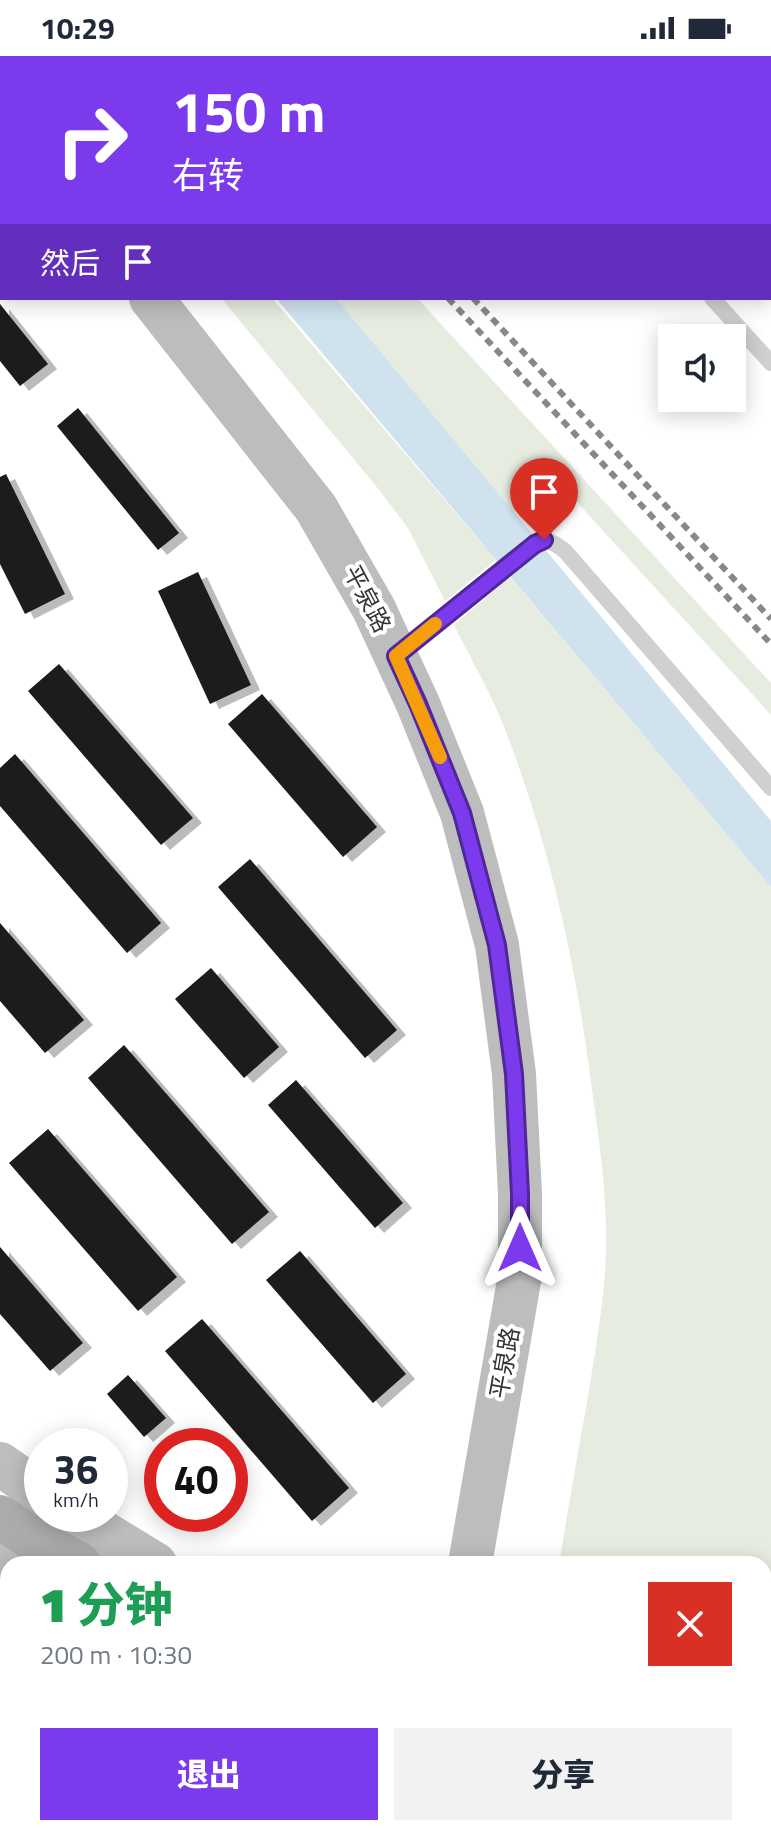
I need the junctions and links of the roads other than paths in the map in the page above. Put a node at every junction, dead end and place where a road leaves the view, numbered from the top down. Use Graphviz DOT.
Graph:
graph roads {
  1 [pos="153,300"];
  2 [pos="714,300"];
  3 [pos="771,363"];
  4 [pos="396,656"];
  5 [pos="771,788"];
  6 [pos="0,1464"];
  7 [pos="24,1481"];
  8 [pos="0,1517"];
  9 [pos="103,1532"];
  10 [pos="64,1556"];
  11 [pos="142,1556"];
  12 [pos="471,1556"];
  1 -- 4 [label="street, 平泉路"];
  2 -- 3 [label="lane"];
  4 -- 5 [label="lane"];
  4 -- 12 [label="street, 平泉路"];
  6 -- 7 [label="street"];
  8 -- 10 [label="main road"];
  9 -- 11 [label="street"];
}
